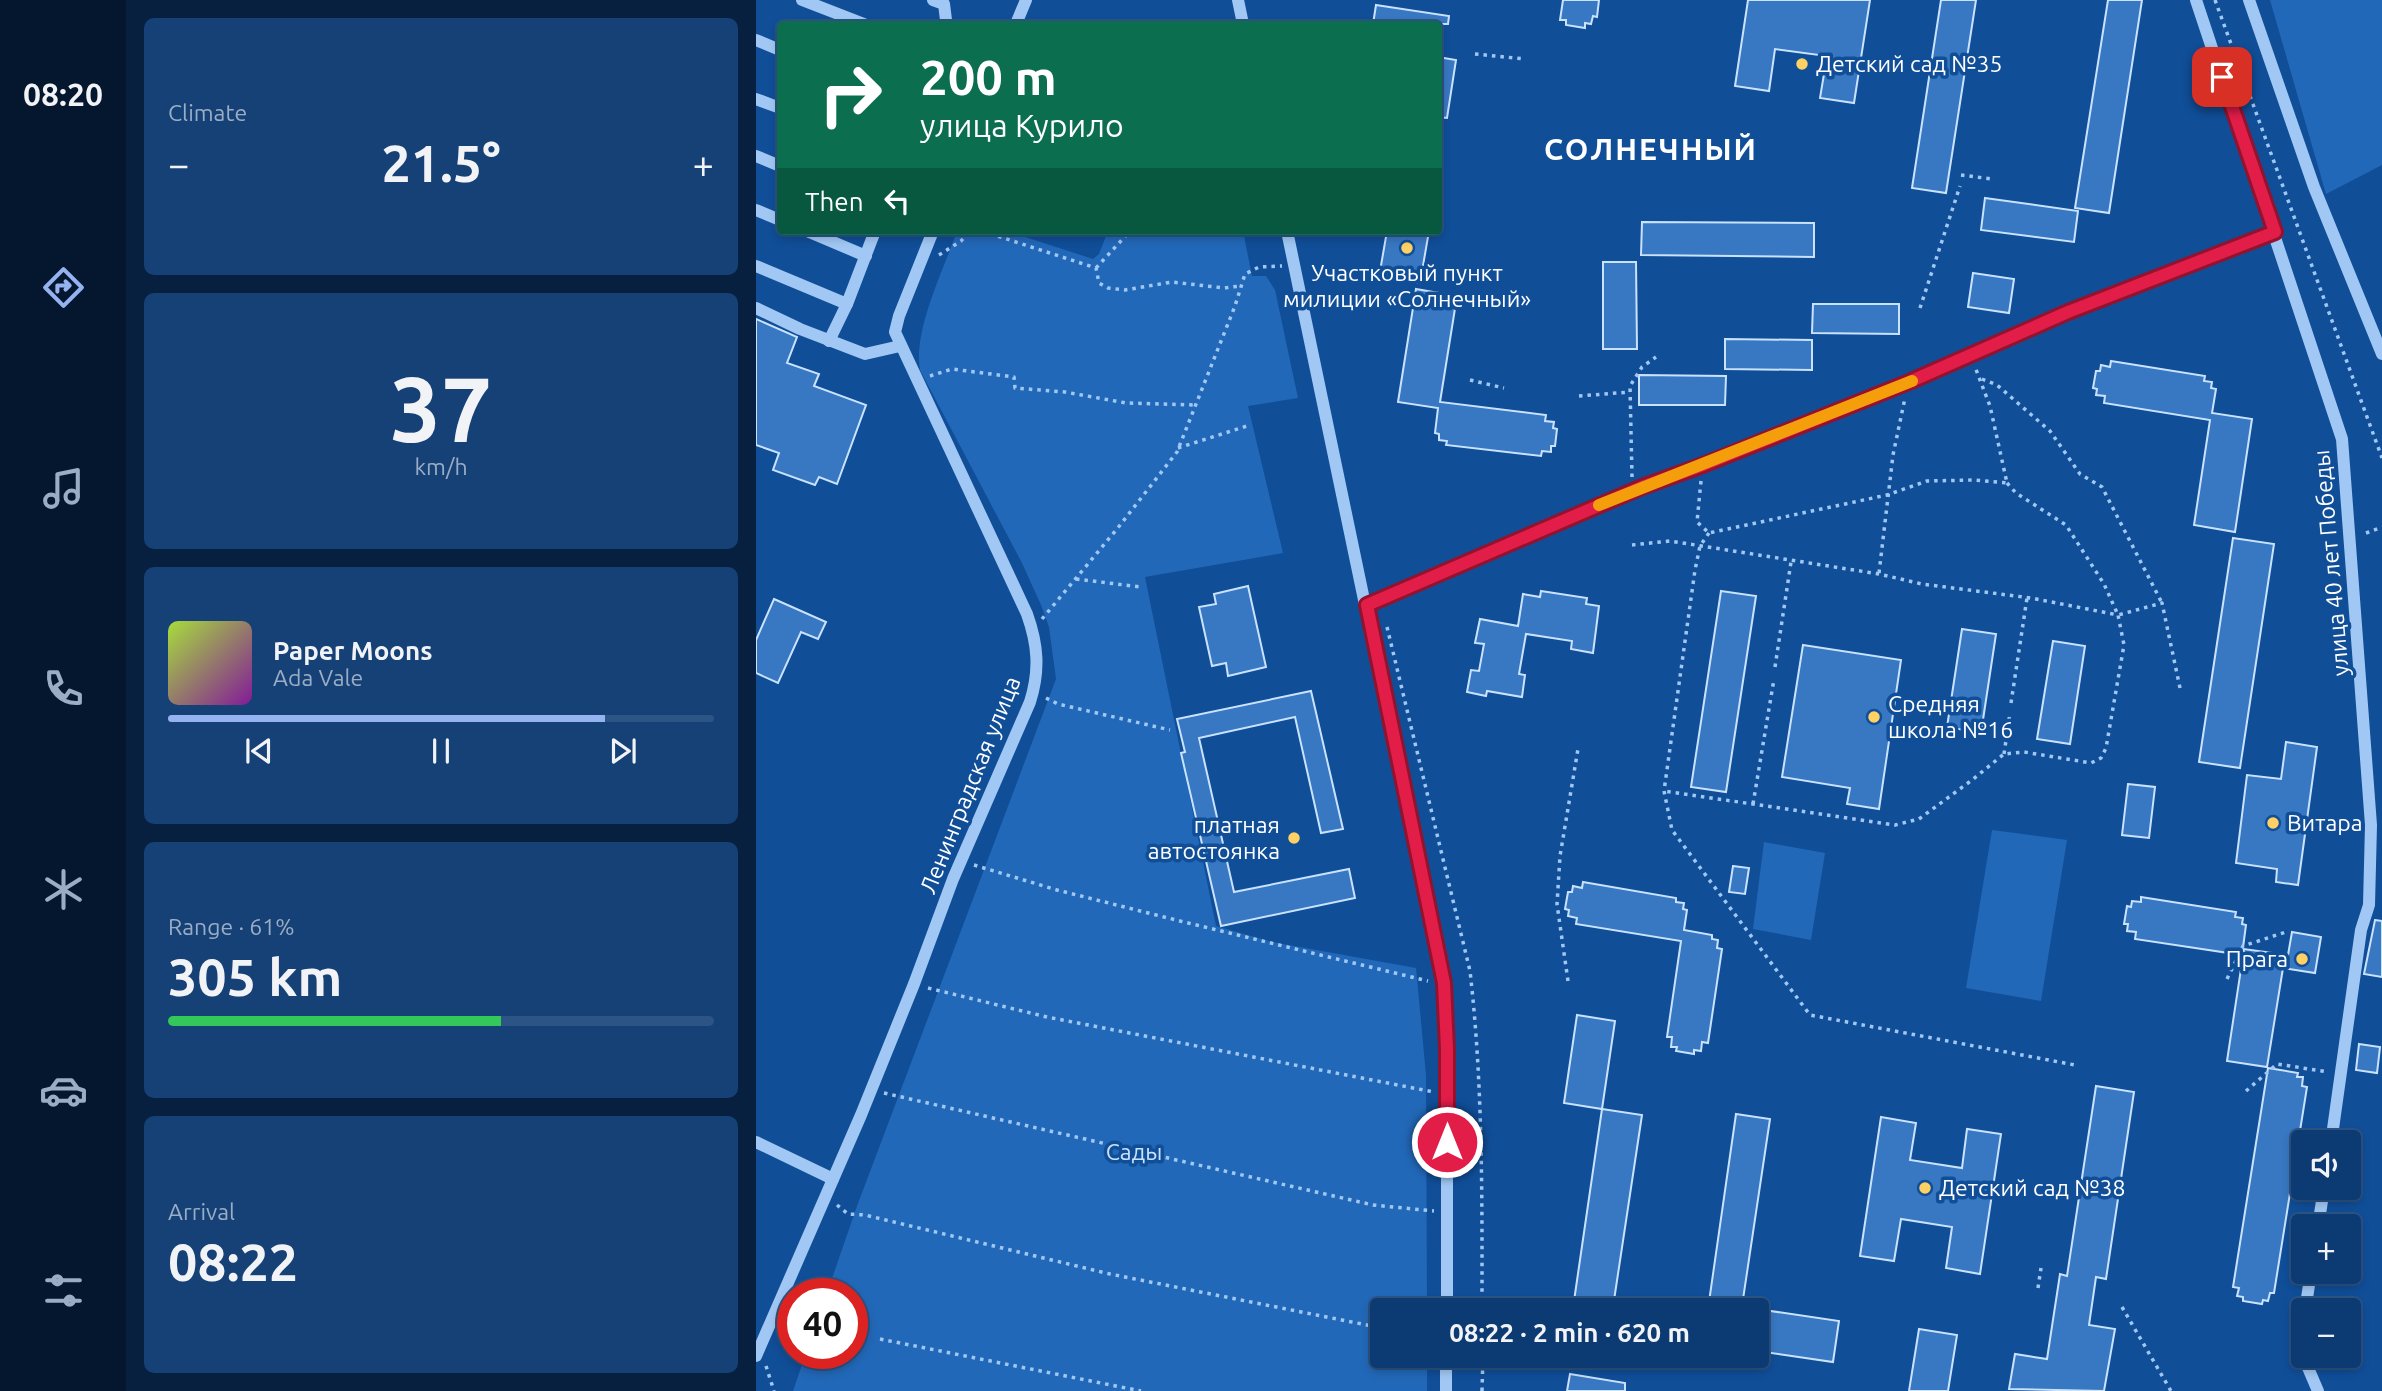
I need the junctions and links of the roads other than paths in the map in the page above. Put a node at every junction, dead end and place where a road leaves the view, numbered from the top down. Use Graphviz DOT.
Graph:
graph roads {
  1 [pos="802,0"];
  2 [pos="933,0"];
  3 [pos="1026,0"];
  4 [pos="1238,0"];
  5 [pos="2196,0"];
  6 [pos="2249,0"];
  7 [pos="856,21"];
  8 [pos="946,21"];
  9 [pos="1017,21"];
  10 [pos="1242,21"];
  11 [pos="756,40"];
  12 [pos="777,49"];
  13 [pos="756,99"];
  14 [pos="777,107"];
  15 [pos="756,156"];
  16 [pos="777,165"];
  17 [pos="756,210"];
  18 [pos="777,219"];
  19 [pos="2275,232"];
  20 [pos="816,235"];
  21 [pos="874,235"];
  22 [pos="931,235"];
  23 [pos="1288,235"];
  24 [pos="866,256"];
  25 [pos="756,266"];
  26 [pos="847,304"];
  27 [pos="756,308"];
  28 [pos="829,341"];
  29 [pos="900,346"];
  30 [pos="2382,354"];
  31 [pos="1367,605"];
  32 [pos="2332,1130"];
  33 [pos="756,1142"];
  34 [pos="833,1179"];
  35 [pos="1447,1298"];
  36 [pos="756,1356"];
  37 [pos="1446,1368"];
  38 [pos="2308,1368"];
  39 [pos="1446,1391"];
  40 [pos="2318,1391"];
  1 -- 7 [label="street"];
  2 -- 8 [label="street"];
  3 -- 9 [label="street"];
  4 -- 10 [label="street"];
  5 -- 19 [label="street, улица 40 лет Победы"];
  6 -- 30 [label="street"];
  11 -- 12 [label="street"];
  13 -- 14 [label="street"];
  15 -- 16 [label="street"];
  17 -- 18 [label="street"];
  19 -- 31 [label="street"];
  19 -- 32 [label="street, улица 40 лет Победы"];
  20 -- 24 [label="street"];
  21 -- 24 [label="street"];
  22 -- 29 [label="street, Ленинградская улица"];
  23 -- 31 [label="street"];
  24 -- 26 [label="street"];
  25 -- 26 [label="street"];
  26 -- 28 [label="street"];
  27 -- 28 [label="street"];
  28 -- 29 [label="street"];
  29 -- 34 [label="street, Ленинградская улица"];
  31 -- 35 [label="street"];
  33 -- 34 [label="street"];
  34 -- 36 [label="street, Ленинградская улица"];
  37 -- 39 [label="street"];
  38 -- 40 [label="street"];
}
